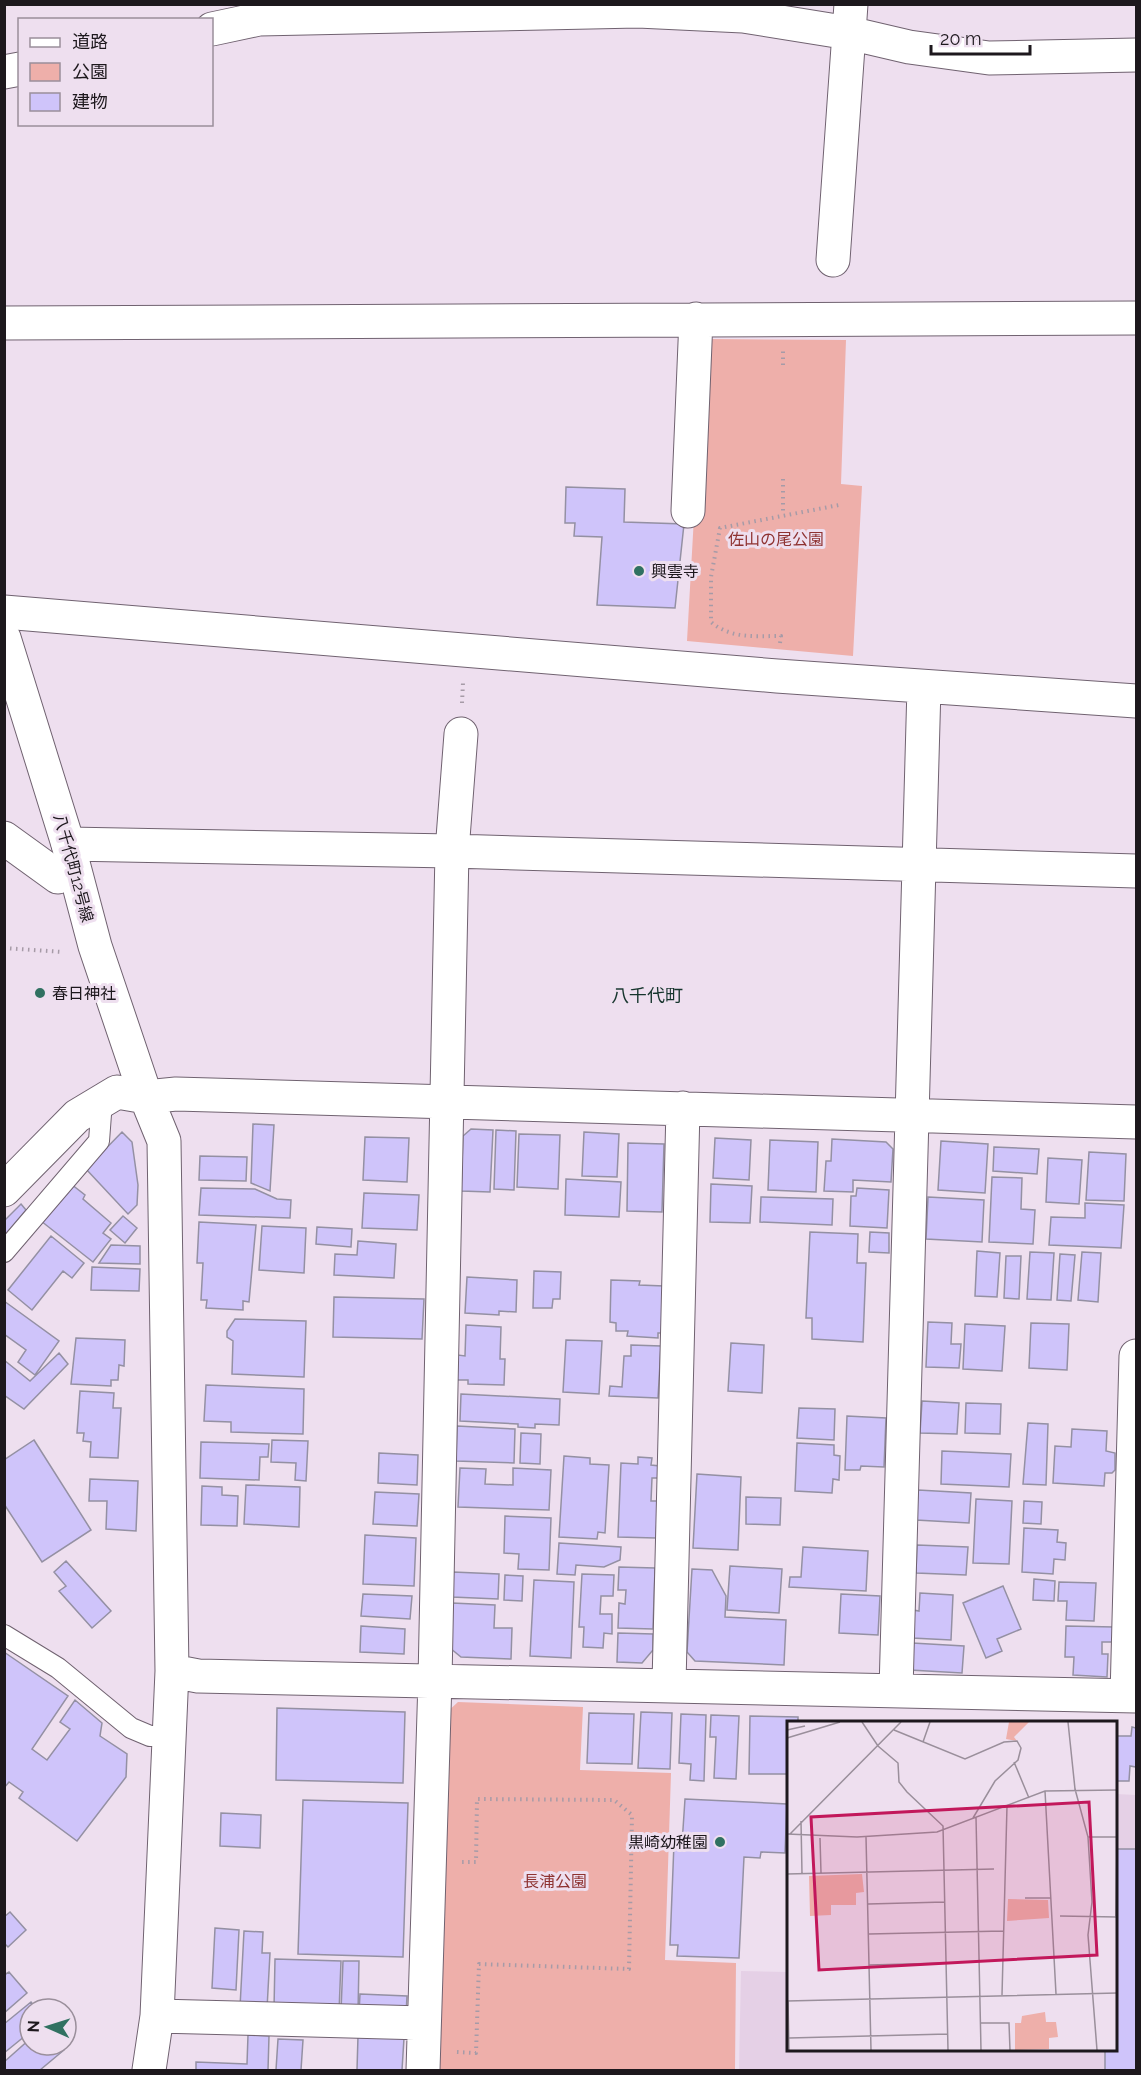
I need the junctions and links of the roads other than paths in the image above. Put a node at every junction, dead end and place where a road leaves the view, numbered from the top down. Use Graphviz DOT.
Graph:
graph roads {
  1 [pos="259,12"];
  2 [pos="850,19"];
  3 [pos="213,29"];
  4 [pos="1137,55"];
  5 [pos="833,260"];
  6 [pos="1137,318"];
  7 [pos="696,319"];
  8 [pos="4,323"];
  9 [pos="688,511"];
  10 [pos="4,612"];
  11 [pos="4,638"];
  12 [pos="924,687"];
  13 [pos="1137,701"];
  14 [pos="461,734"];
  15 [pos="4,838"];
  16 [pos="4,845"];
  17 [pos="452,851"];
  18 [pos="66,862"];
  19 [pos="920,865"];
  20 [pos="1137,871"];
  21 [pos="146,1097"];
  22 [pos="102,1101"];
  23 [pos="446,1101"];
  24 [pos="683,1108"];
  25 [pos="910,1115"];
  26 [pos="1137,1122"];
  27 [pos="4,1190"];
  28 [pos="4,1252"];
  29 [pos="1137,1356"];
  30 [pos="4,1635"];
  31 [pos="172,1671"];
  32 [pos="435,1680"];
  33 [pos="669,1684"];
  34 [pos="896,1690"];
  35 [pos="1132,1696"];
  36 [pos="170,1736"];
  37 [pos="157,2016"];
  38 [pos="423,2048"];
  39 [pos="149,2070"];
  1 -- 2 [label="street"];
  1 -- 3 [label="street"];
  2 -- 4 [label="street"];
  2 -- 5 [label="street"];
  6 -- 7 [label="street"];
  7 -- 8 [label="street"];
  7 -- 9 [label="street"];
  10 -- 12 [label="street"];
  11 -- 18 [label="street, 八千代町12号線"];
  12 -- 13 [label="street"];
  12 -- 19 [label="street"];
  14 -- 17 [label="street"];
  15 -- 18 [label="street"];
  16 -- 18 [label="lane"];
  17 -- 18 [label="street"];
  17 -- 19 [label="street"];
  17 -- 23 [label="street"];
  18 -- 21 [label="street, 八千代町12号線"];
  19 -- 20 [label="street"];
  19 -- 25 [label="street"];
  21 -- 22 [label="street"];
  21 -- 23 [label="street"];
  21 -- 31 [label="street, 八千代町12号線"];
  22 -- 27 [label="street"];
  22 -- 28 [label="lane"];
  23 -- 24 [label="street"];
  23 -- 32 [label="street"];
  24 -- 25 [label="street"];
  24 -- 33 [label="street"];
  25 -- 26 [label="street"];
  25 -- 34 [label="street"];
  29 -- 35 [label="street"];
  30 -- 36 [label="lane"];
  31 -- 32 [label="street"];
  31 -- 36 [label="street, 八千代町12号線"];
  32 -- 33 [label="street"];
  32 -- 38 [label="street"];
  33 -- 34 [label="street"];
  34 -- 35 [label="street"];
  36 -- 37 [label="street, 八千代町12号線"];
  37 -- 38 [label="street"];
  37 -- 39 [label="street, 八千代町12号線"];
}
